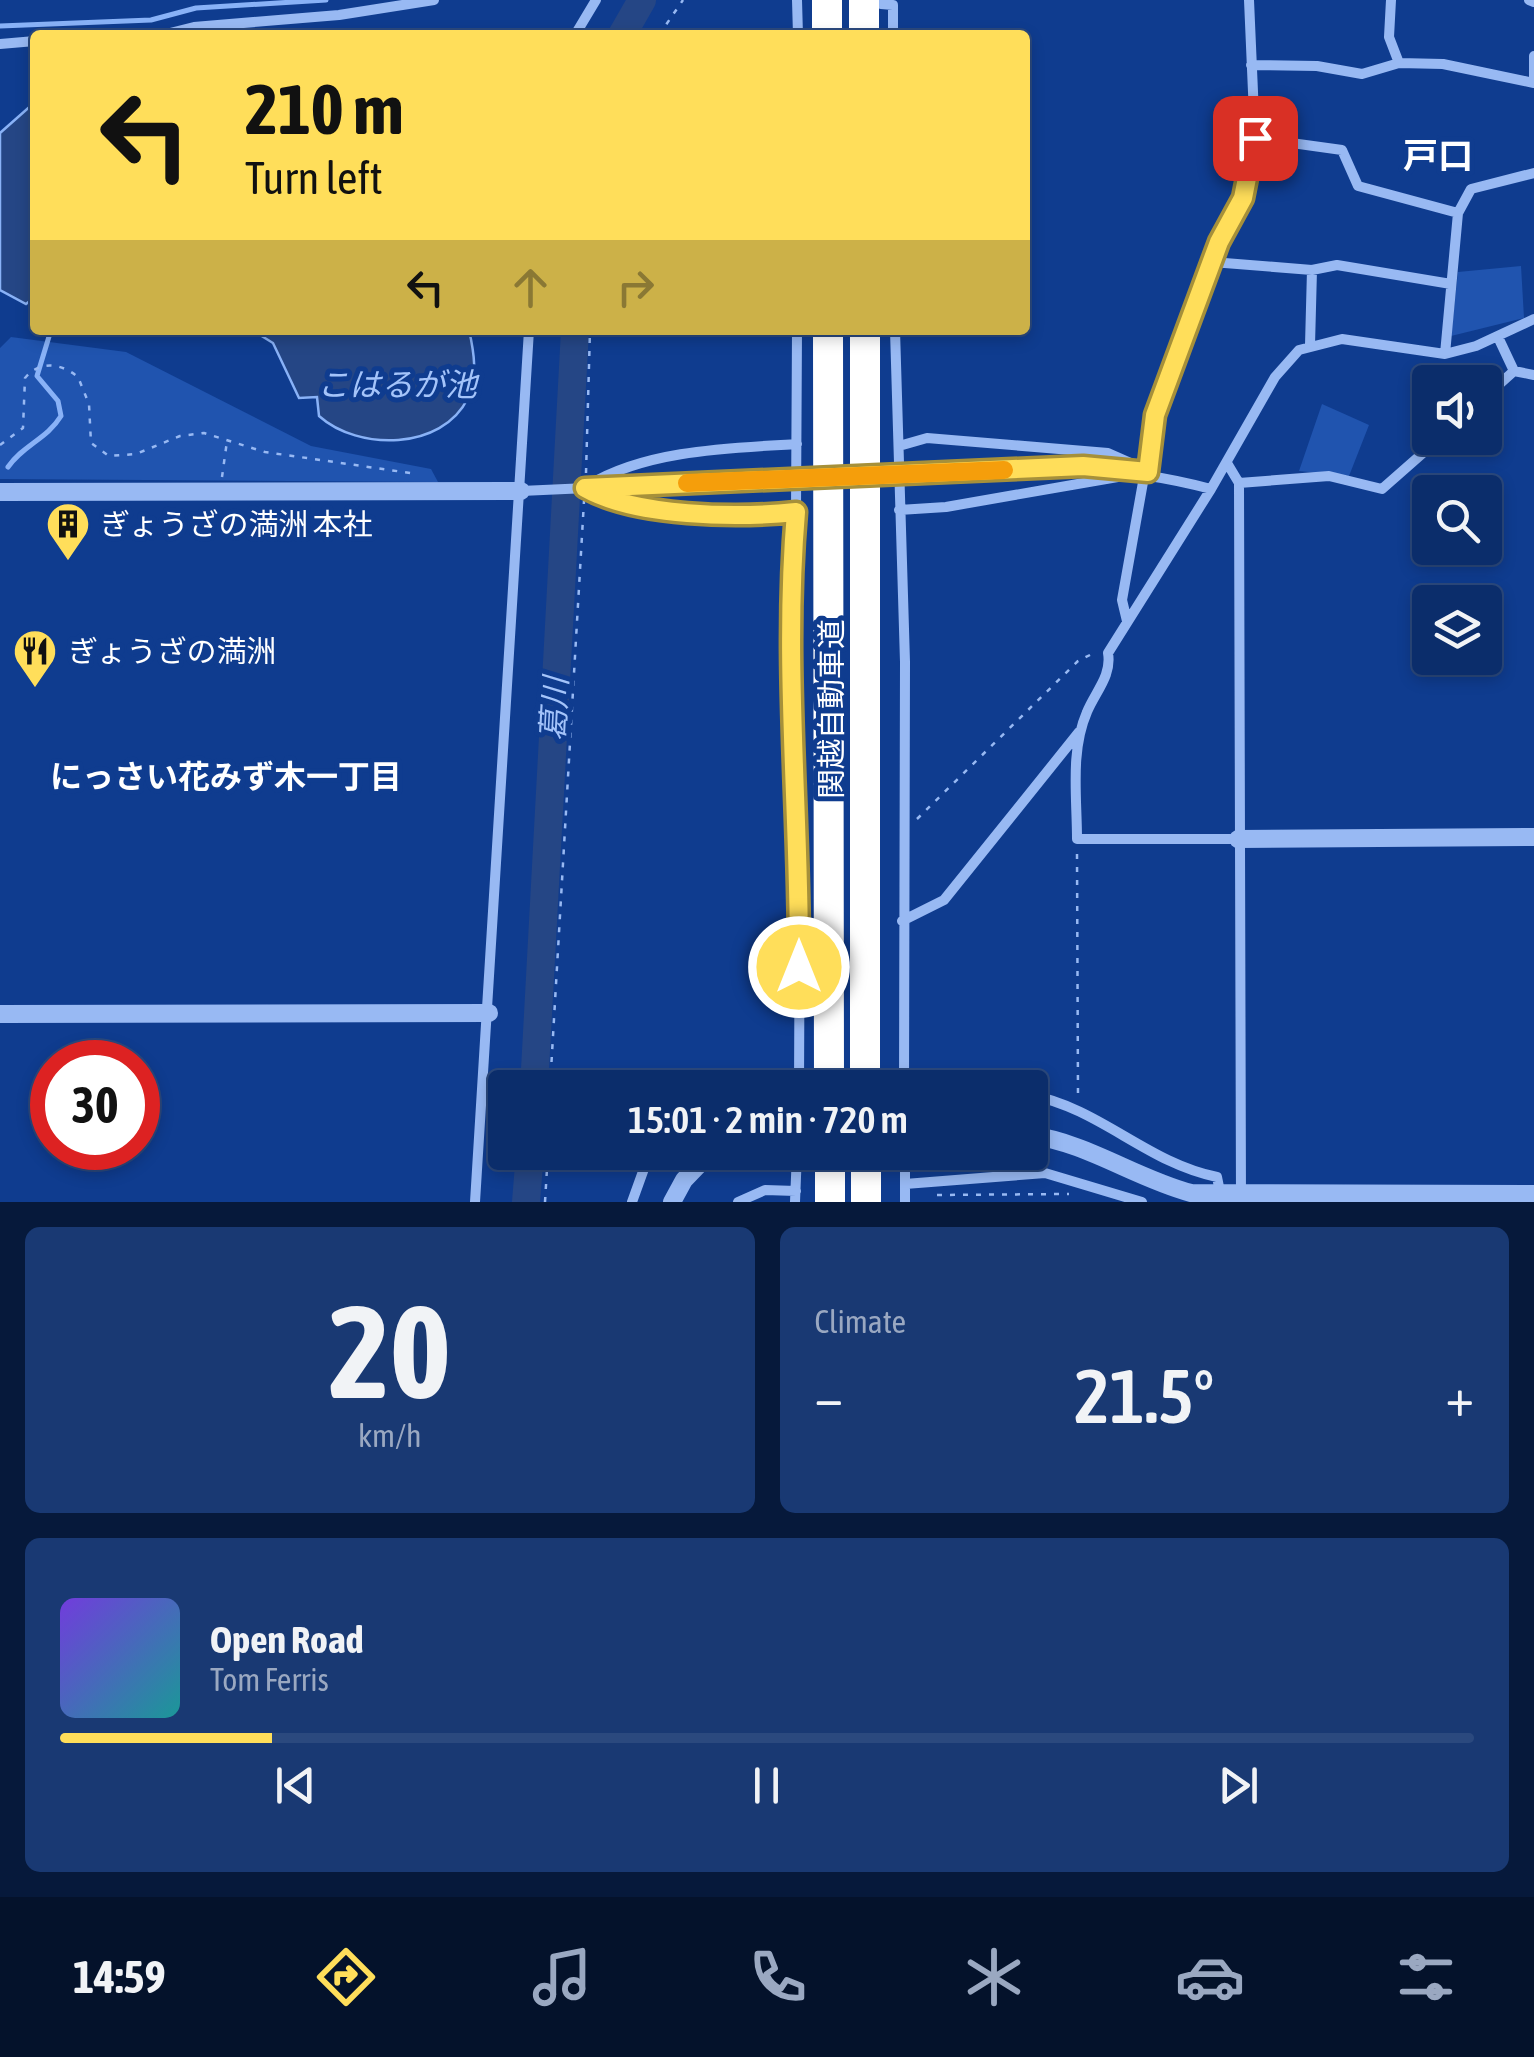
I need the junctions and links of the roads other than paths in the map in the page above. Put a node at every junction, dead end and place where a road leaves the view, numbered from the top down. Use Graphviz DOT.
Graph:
graph roads {
  1 [pos="434,0"];
  2 [pos="596,0"];
  3 [pos="1249,0"];
  4 [pos="1391,0"];
  5 [pos="808,1"];
  6 [pos="872,2"];
  7 [pos="180,30"];
  8 [pos="578,30"];
  9 [pos="799,30"];
  10 [pos="824,30"];
  11 [pos="865,30"];
  12 [pos="893,30"];
  13 [pos="30,41"];
  14 [pos="0,44"];
  15 [pos="1534,56"];
  16 [pos="1399,64"];
  17 [pos="1251,66"];
  18 [pos="1534,83"];
  19 [pos="1255,138"];
  20 [pos="1534,173"];
  21 [pos="1458,213"];
  22 [pos="1212,262"];
  23 [pos="1312,270"];
  24 [pos="1452,284"];
  25 [pos="1534,319"];
  26 [pos="529,335"];
  27 [pos="796,335"];
  28 [pos="828,335"];
  29 [pos="864,335"];
  30 [pos="896,335"];
  31 [pos="1498,337"];
  32 [pos="1310,345"];
  33 [pos="1445,354"];
  34 [pos="1514,371"];
  35 [pos="1534,374"];
  36 [pos="1502,382"];
  37 [pos="797,444"];
  38 [pos="899,446"];
  39 [pos="1421,455"];
  40 [pos="1227,463"];
  41 [pos="1148,472"];
  42 [pos="1239,483"];
  43 [pos="583,488"];
  44 [pos="1212,489"];
  45 [pos="528,490"];
  46 [pos="0,492"];
  47 [pos="899,510"];
  48 [pos="796,512"];
  49 [pos="1126,621"];
  50 [pos="1080,732"];
  51 [pos="1534,837"];
  52 [pos="1238,839"];
  53 [pos="902,921"];
  54 [pos="0,1014"];
  55 [pos="490,1014"];
  56 [pos="799,1070"];
  57 [pos="830,1070"];
  58 [pos="866,1070"];
  59 [pos="904,1070"];
  60 [pos="1048,1099"];
  61 [pos="1048,1138"];
  62 [pos="644,1170"];
  63 [pos="694,1170"];
  64 [pos="797,1170"];
  65 [pos="830,1170"];
  66 [pos="866,1170"];
  67 [pos="905,1170"];
  68 [pos="905,1184"];
  69 [pos="1534,1194"];
  70 [pos="796,1196"];
  71 [pos="1232,1199"];
  72 [pos="475,1202"];
  73 [pos="632,1202"];
  74 [pos="672,1202"];
  75 [pos="738,1202"];
  76 [pos="830,1202"];
  77 [pos="866,1202"];
  78 [pos="905,1202"];
  79 [pos="1142,1202"];
  1 -- 7 [label="street"];
  2 -- 8 [label="street"];
  3 -- 17 [label="street"];
  4 -- 16 [label="street"];
  5 -- 9 [label="street"];
  5 -- 10 [label="highway"];
  6 -- 11 [label="highway"];
  6 -- 12 [label="street"];
  13 -- 14 [label="street"];
  15 -- 18 [label="street"];
  16 -- 17 [label="street"];
  16 -- 18 [label="street"];
  17 -- 19 [label="street"];
  19 -- 21 [label="street"];
  19 -- 22 [label="street"];
  20 -- 21 [label="street"];
  21 -- 24 [label="street"];
  22 -- 23 [label="street"];
  22 -- 41 [label="street"];
  23 -- 24 [label="street"];
  23 -- 32 [label="street"];
  24 -- 33 [label="street"];
  25 -- 31 [label="street"];
  26 -- 45 [label="street"];
  27 -- 37 [label="street"];
  28 -- 57 [label="highway, 関越自動車道"];
  29 -- 58 [label="highway, 関越自動車道"];
  30 -- 38 [label="street"];
  31 -- 33 [label="street"];
  31 -- 34 [label="street"];
  32 -- 33 [label="street"];
  32 -- 40 [label="street"];
  34 -- 35 [label="street"];
  34 -- 36 [label="street"];
  37 -- 43 [label="street"];
  37 -- 48 [label="street"];
  38 -- 41 [label="street"];
  38 -- 47 [label="street"];
  39 -- 42 [label="street"];
  40 -- 42 [label="street"];
  40 -- 44 [label="street"];
  41 -- 43 [label="street, bridge"];
  41 -- 44 [label="street"];
  41 -- 47 [label="street"];
  41 -- 49 [label="street"];
  42 -- 52 [label="street"];
  43 -- 45 [label="street"];
  43 -- 48 [label="street"];
  44 -- 49 [label="street"];
  45 -- 46 [label="street"];
  45 -- 55 [label="street"];
  47 -- 53 [label="street"];
  48 -- 56 [label="street"];
  49 -- 50 [label="street"];
  50 -- 52 [label="street"];
  50 -- 53 [label="street"];
  51 -- 52 [label="street"];
  52 -- 71 [label="street"];
  53 -- 59 [label="street"];
  54 -- 55 [label="street"];
  55 -- 72 [label="street"];
  60 -- 71 [label="street"];
  61 -- 71 [label="street"];
  62 -- 73 [label="street"];
  63 -- 74 [label="street"];
  64 -- 70 [label="street"];
  65 -- 76 [label="highway"];
  66 -- 77 [label="highway"];
  67 -- 68 [label="street"];
  68 -- 78 [label="street"];
  68 -- 79 [label="street"];
  69 -- 71 [label="street"];
  70 -- 75 [label="street"];
}
